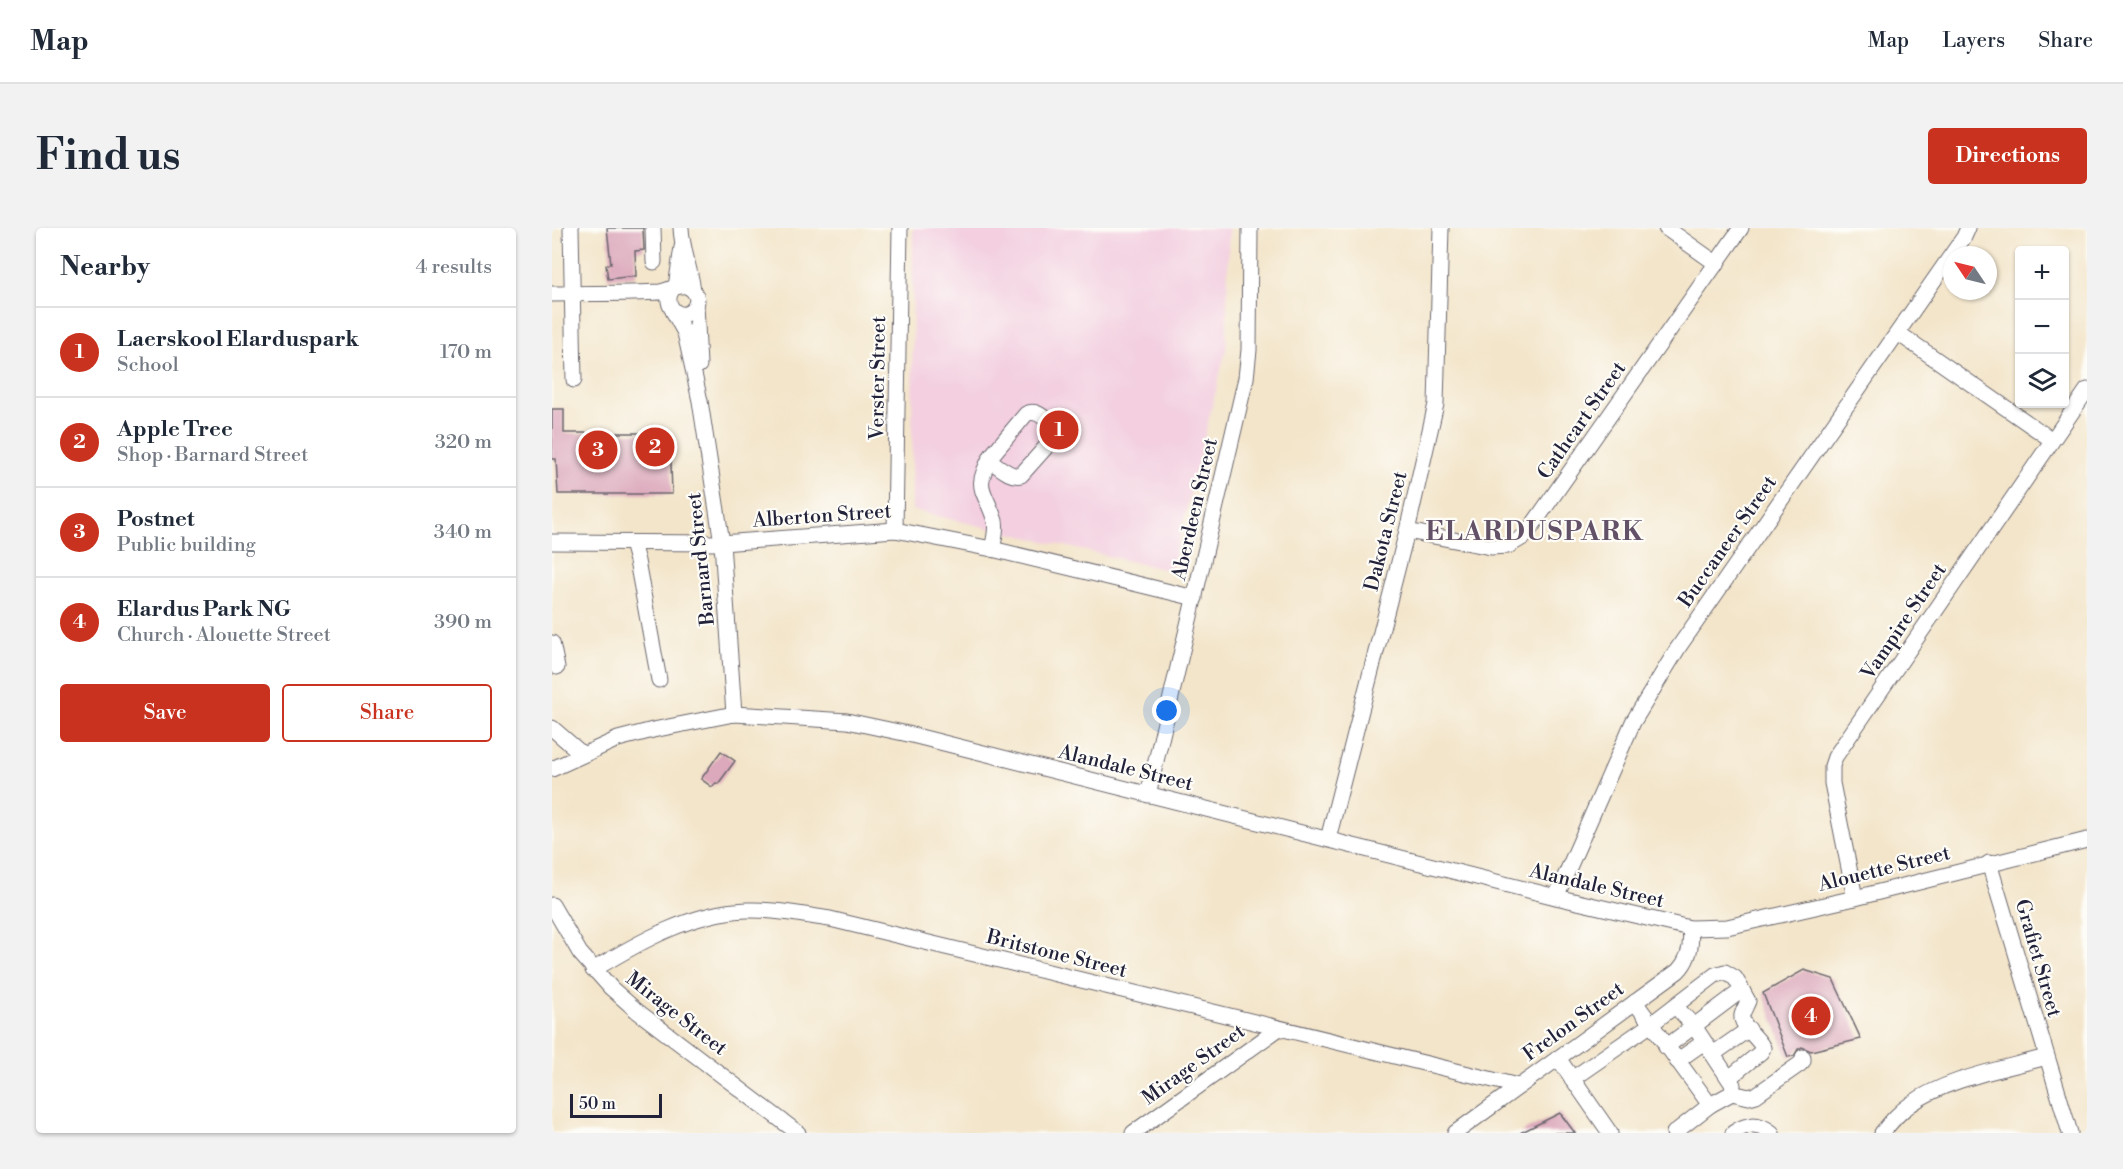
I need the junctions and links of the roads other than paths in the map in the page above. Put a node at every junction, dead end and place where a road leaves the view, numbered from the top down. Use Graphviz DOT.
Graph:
graph roads {
  1 [pos="571,228"];
  2 [pos="900,228"];
  3 [pos="1250,228"];
  4 [pos="1441,228"];
  5 [pos="1666,228"];
  6 [pos="1741,228"];
  7 [pos="1968,228"];
  8 [pos="653,232"];
  9 [pos="681,235"];
  10 [pos="654,262"];
  11 [pos="1717,264"];
  12 [pos="674,288"];
  13 [pos="552,294"];
  14 [pos="695,297"];
  15 [pos="573,299"];
  16 [pos="552,304"];
  17 [pos="672,309"];
  18 [pos="1898,333"];
  19 [pos="574,380"];
  20 [pos="2087,390"];
  21 [pos="700,401"];
  22 [pos="2052,440"];
  23 [pos="989,460"];
  24 [pos="895,530"];
  25 [pos="1407,531"];
  26 [pos="552,542"];
  27 [pos="632,543"];
  28 [pos="723,543"];
  29 [pos="992,549"];
  30 [pos="1195,598"];
  31 [pos="552,643"];
  32 [pos="557,668"];
  33 [pos="659,680"];
  34 [pos="734,714"];
  35 [pos="552,728"];
  36 [pos="582,754"];
  37 [pos="552,769"];
  38 [pos="1148,795"];
  39 [pos="1328,839"];
  40 [pos="2087,840"];
  41 [pos="1989,863"];
  42 [pos="1556,897"];
  43 [pos="1855,898"];
  44 [pos="552,905"];
  45 [pos="1690,928"];
  46 [pos="593,970"];
  47 [pos="1742,990"];
  48 [pos="1635,1002"];
  49 [pos="1675,1005"];
  50 [pos="1650,1025"];
  51 [pos="1694,1026"];
  52 [pos="1278,1029"];
  53 [pos="1749,1029"];
  54 [pos="1666,1047"];
  55 [pos="1709,1048"];
  56 [pos="1803,1057"];
  57 [pos="2046,1057"];
  58 [pos="1558,1058"];
  59 [pos="1677,1061"];
  60 [pos="1729,1078"];
  61 [pos="1572,1079"];
  62 [pos="1518,1086"];
  63 [pos="1737,1093"];
  64 [pos="1710,1105"];
  65 [pos="1682,1130"];
  66 [pos="1736,1131"];
  67 [pos="798,1133"];
  68 [pos="1133,1133"];
  69 [pos="1455,1133"];
  70 [pos="1610,1133"];
  71 [pos="1772,1133"];
  72 [pos="1882,1133"];
  73 [pos="2070,1133"];
  1 -- 15 [label="street"];
  2 -- 24 [label="street, Verster Street"];
  3 -- 30 [label="street, Aberdeen Street"];
  4 -- 25 [label="street, Dakota Street"];
  5 -- 11 [label="street"];
  6 -- 11 [label="street, Cathcart Street"];
  7 -- 18 [label="street, Buccaneer Street"];
  8 -- 9 [label="street"];
  8 -- 10 [label="street"];
  9 -- 12 [label="street"];
  9 -- 14 [label="street, Barnard Street"];
  11 -- 25 [label="street, Cathcart Street"];
  12 -- 14 [label="street"];
  12 -- 15 [label="street"];
  12 -- 17 [label="street"];
  13 -- 15 [label="street"];
  14 -- 17 [label="street"];
  14 -- 21 [label="street, Barnard Street"];
  15 -- 16 [label="street"];
  15 -- 17 [label="street"];
  15 -- 19 [label="street"];
  17 -- 21 [label="street, Barnard Street"];
  18 -- 22 [label="street"];
  18 -- 42 [label="street, Buccaneer Street"];
  20 -- 22 [label="street, Vampire Street"];
  21 -- 28 [label="street, Barnard Street"];
  22 -- 43 [label="street, Vampire Street"];
  23 -- 23 [label="street"];
  23 -- 29 [label="street"];
  24 -- 28 [label="street, Alberton Street"];
  24 -- 29 [label="street, Alberton Street"];
  25 -- 39 [label="street, Dakota Street"];
  26 -- 27 [label="street, Alberton Street"];
  27 -- 28 [label="street, Alberton Street"];
  27 -- 33 [label="street"];
  28 -- 34 [label="street, Barnard Street"];
  29 -- 30 [label="street, Alberton Street"];
  30 -- 38 [label="street, Aberdeen Street"];
  31 -- 32 [label="street"];
  34 -- 36 [label="street, Alandale Street"];
  34 -- 38 [label="street, Alandale Street"];
  35 -- 36 [label="street"];
  36 -- 37 [label="street, Alandale Street"];
  38 -- 39 [label="street, Alandale Street"];
  39 -- 42 [label="street, Alandale Street"];
  40 -- 41 [label="street, Alouette Street"];
  41 -- 43 [label="street, Alouette Street"];
  41 -- 57 [label="street, Grafiet Street"];
  42 -- 45 [label="street, Alandale Street"];
  43 -- 45 [label="street, Alouette Street"];
  44 -- 46 [label="street, Mirage Street"];
  45 -- 48 [label="street, Frelon Street"];
  46 -- 52 [label="street, Britstone Street"];
  46 -- 67 [label="street, Mirage Street"];
  47 -- 49 [label="street"];
  47 -- 51 [label="street"];
  47 -- 53 [label="street"];
  48 -- 50 [label="street"];
  48 -- 58 [label="street, Frelon Street"];
  49 -- 50 [label="street"];
  49 -- 51 [label="street"];
  50 -- 54 [label="street"];
  50 -- 61 [label="street"];
  51 -- 54 [label="street"];
  51 -- 55 [label="street"];
  52 -- 62 [label="street, Britstone Street"];
  52 -- 68 [label="street, Mirage Street"];
  53 -- 55 [label="street"];
  53 -- 60 [label="street"];
  54 -- 59 [label="street"];
  55 -- 59 [label="street"];
  55 -- 60 [label="street"];
  56 -- 63 [label="street"];
  57 -- 72 [label="street"];
  57 -- 73 [label="street, Grafiet Street"];
  58 -- 61 [label="street"];
  58 -- 62 [label="street, Frelon Street"];
  59 -- 64 [label="street"];
  60 -- 63 [label="street"];
  61 -- 70 [label="street"];
  62 -- 69 [label="street, Frelon Street"];
  63 -- 64 [label="street"];
  64 -- 65 [label="street"];
  66 -- 71 [label="street"];
}
